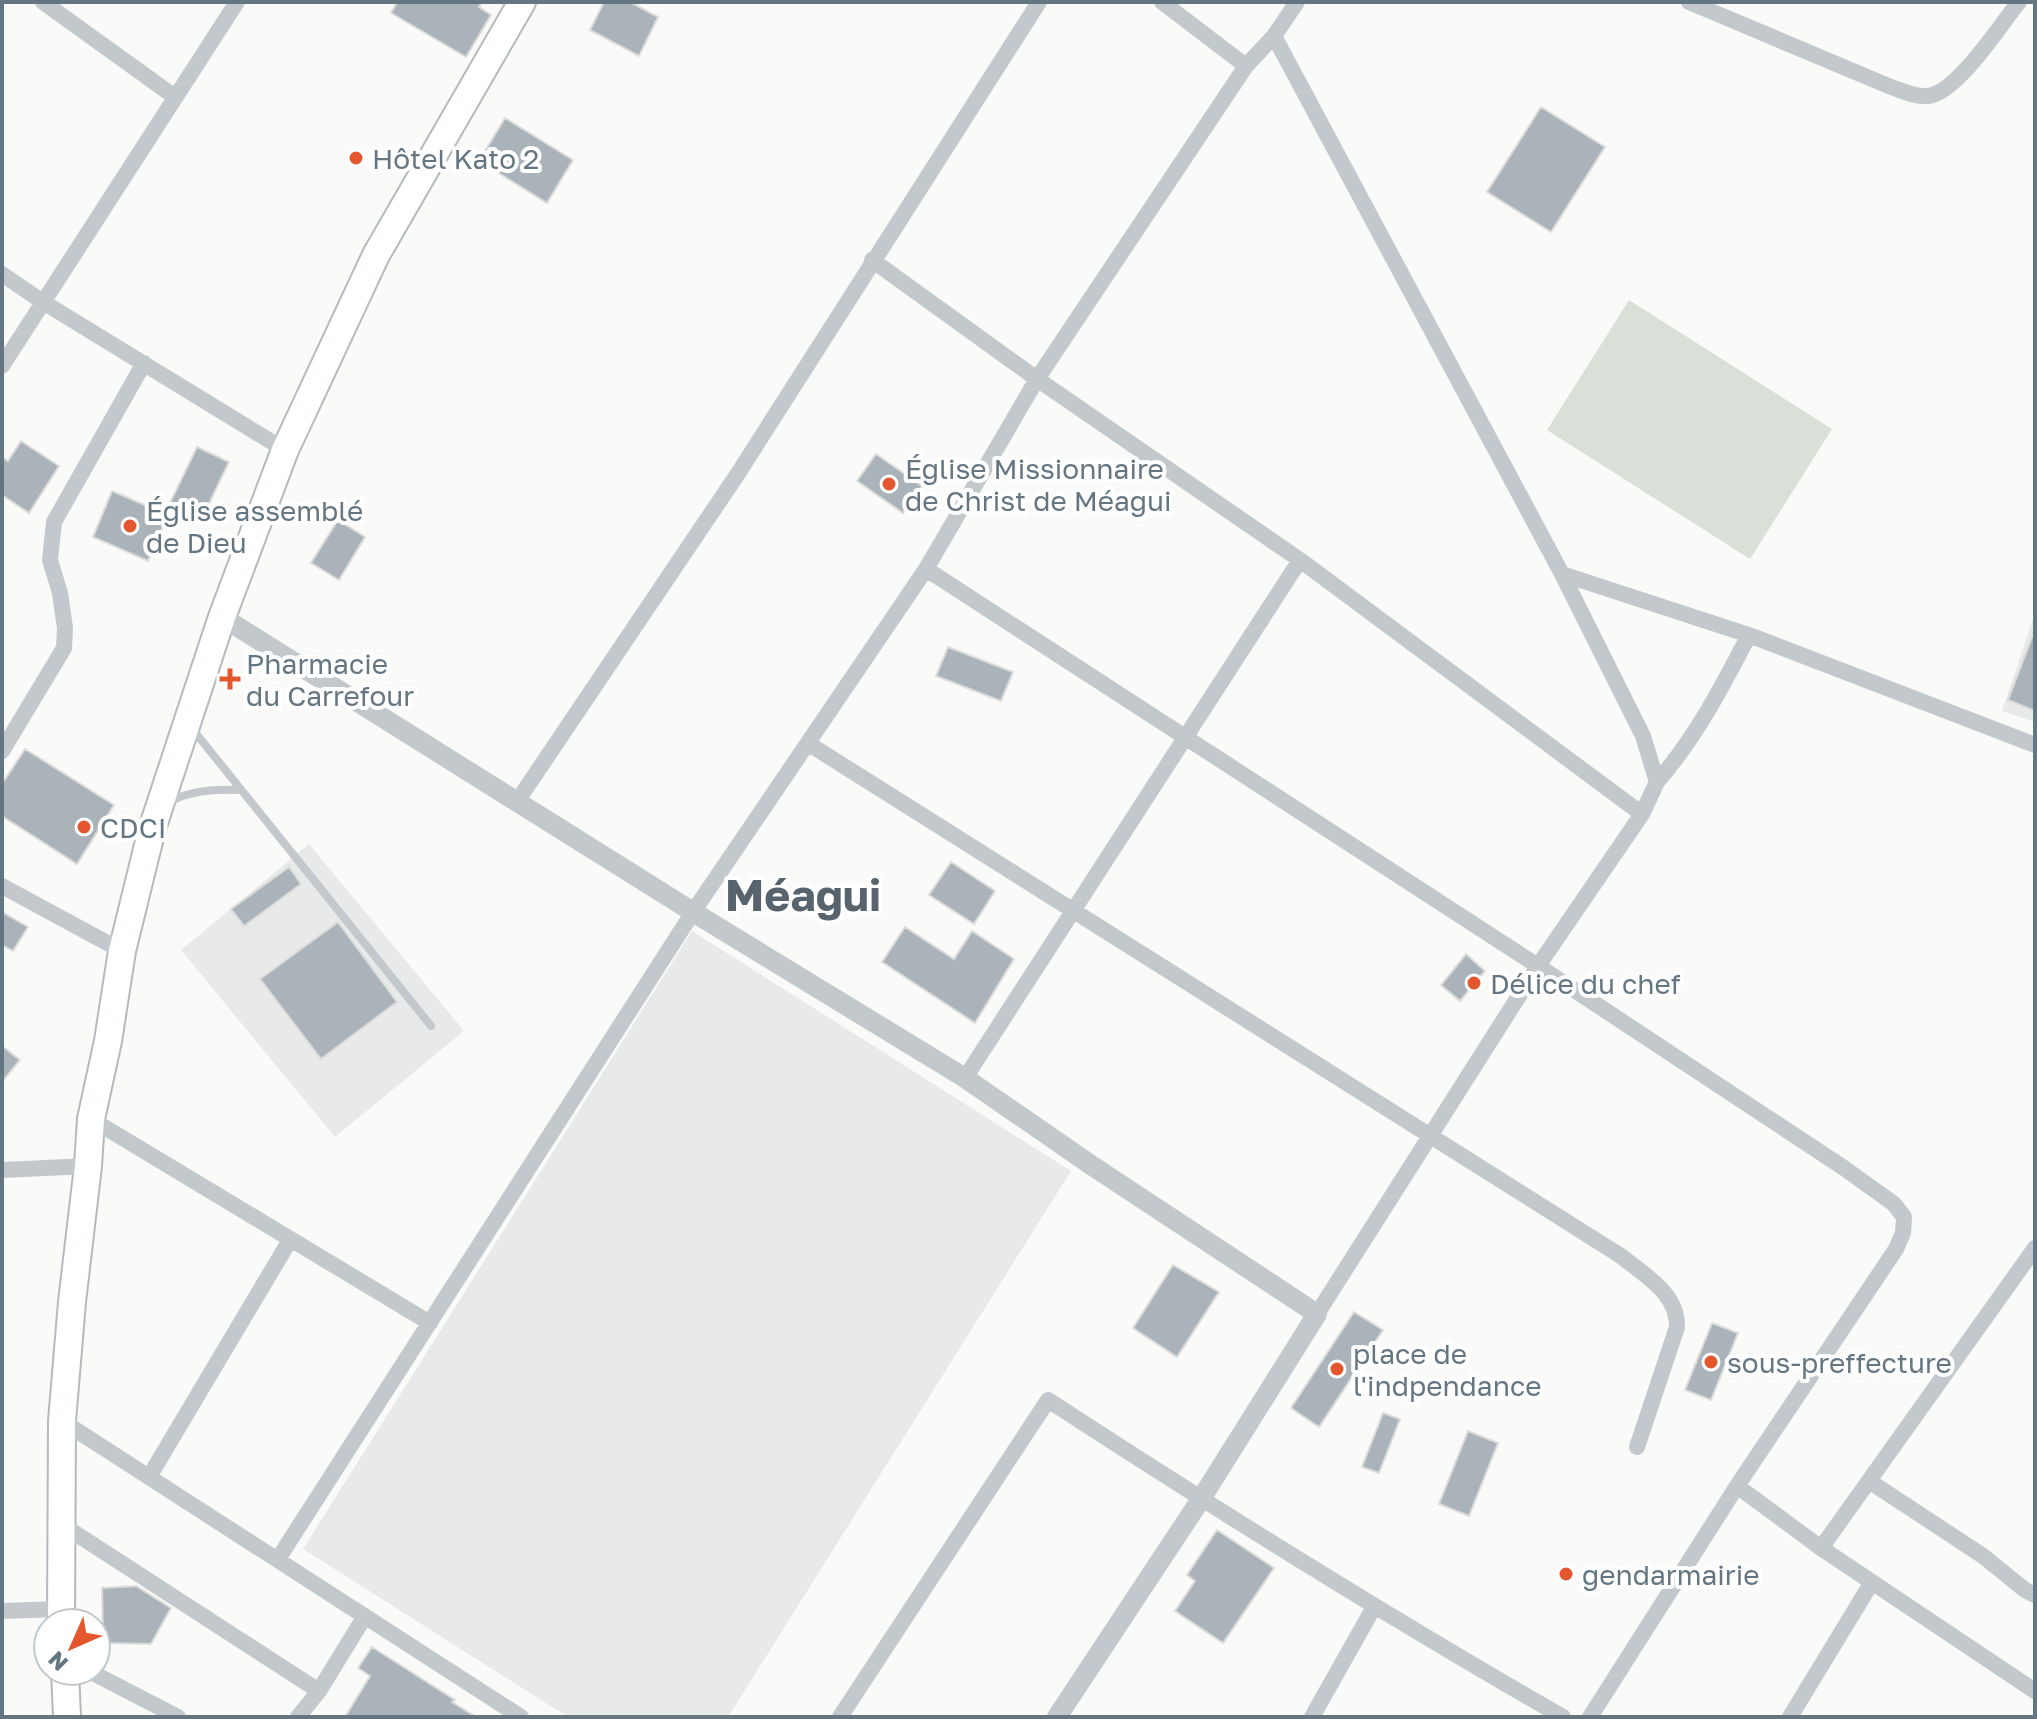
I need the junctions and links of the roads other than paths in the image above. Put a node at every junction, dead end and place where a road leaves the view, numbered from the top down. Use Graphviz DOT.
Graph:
graph roads {
  1 [pos="43,2"];
  2 [pos="237,2"];
  3 [pos="522,2"];
  4 [pos="1039,2"];
  5 [pos="1162,2"];
  6 [pos="1297,2"];
  7 [pos="1689,2"];
  8 [pos="2019,2"];
  9 [pos="1274,36"];
  10 [pos="1246,66"];
  11 [pos="175,97"];
  12 [pos="872,260"];
  13 [pos="2,274"];
  14 [pos="43,302"];
  15 [pos="144,363"];
  16 [pos="2,366"];
  17 [pos="1037,379"];
  18 [pos="285,450"];
  19 [pos="1300,560"];
  20 [pos="926,569"];
  21 [pos="1562,574"];
  22 [pos="222,617"];
  23 [pos="1749,635"];
  24 [pos="187,723"];
  25 [pos="1184,738"];
  26 [pos="809,744"];
  27 [pos="2035,745"];
  28 [pos="2,751"];
  29 [pos="1657,782"];
  30 [pos="240,790"];
  31 [pos="518,800"];
  32 [pos="159,809"];
  33 [pos="1642,814"];
  34 [pos="2,886"];
  35 [pos="1074,911"];
  36 [pos="693,912"];
  37 [pos="122,951"];
  38 [pos="1538,966"];
  39 [pos="431,1026"];
  40 [pos="965,1078"];
  41 [pos="91,1119"];
  42 [pos="1432,1136"];
  43 [pos="88,1166"];
  44 [pos="2,1170"];
  45 [pos="290,1240"];
  46 [pos="2035,1248"];
  47 [pos="1317,1314"];
  48 [pos="430,1323"];
  49 [pos="62,1421"];
  50 [pos="1637,1447"];
  51 [pos="149,1477"];
  52 [pos="1869,1481"];
  53 [pos="1737,1486"];
  54 [pos="1201,1499"];
  55 [pos="61,1524"];
  56 [pos="1821,1548"];
  57 [pos="278,1559"];
  58 [pos="1872,1582"];
  59 [pos="2035,1595"];
  60 [pos="60,1607"];
  61 [pos="1374,1607"];
  62 [pos="2,1611"];
  63 [pos="32,1614"];
  64 [pos="365,1616"];
  65 [pos="112,1683"];
  66 [pos="66,1687"];
  67 [pos="319,1691"];
  68 [pos="2035,1691"];
  69 [pos="67,1717"];
  70 [pos="178,1717"];
  71 [pos="298,1717"];
  72 [pos="521,1717"];
  73 [pos="840,1717"];
  74 [pos="1057,1717"];
  75 [pos="1312,1717"];
  76 [pos="1563,1717"];
  77 [pos="1590,1717"];
  78 [pos="1790,1717"];
  1 -- 11 [label="street"];
  2 -- 11 [label="street"];
  3 -- 18 [label="main road"];
  4 -- 12 [label="street"];
  5 -- 10 [label="street"];
  6 -- 9 [label="street"];
  7 -- 8 [label="street"];
  9 -- 10 [label="street"];
  9 -- 21 [label="street"];
  10 -- 17 [label="street"];
  11 -- 14 [label="street"];
  12 -- 17 [label="street"];
  12 -- 31 [label="street"];
  13 -- 14 [label="street"];
  14 -- 15 [label="street"];
  14 -- 16 [label="street"];
  15 -- 18 [label="street"];
  15 -- 28 [label="street"];
  17 -- 19 [label="street"];
  17 -- 20 [label="street"];
  18 -- 22 [label="main road"];
  19 -- 25 [label="street"];
  19 -- 33 [label="street"];
  20 -- 25 [label="street"];
  20 -- 26 [label="street"];
  21 -- 23 [label="street"];
  21 -- 29 [label="street"];
  22 -- 24 [label="main road"];
  22 -- 31 [label="street"];
  23 -- 27 [label="street"];
  23 -- 29 [label="street"];
  24 -- 30 [label="lane"];
  24 -- 32 [label="main road"];
  25 -- 35 [label="street"];
  25 -- 38 [label="street"];
  26 -- 35 [label="street"];
  26 -- 36 [label="street"];
  29 -- 33 [label="street"];
  30 -- 32 [label="lane"];
  30 -- 39 [label="lane"];
  31 -- 36 [label="street"];
  32 -- 37 [label="main road"];
  33 -- 38 [label="street"];
  34 -- 37 [label="street"];
  35 -- 40 [label="street"];
  35 -- 42 [label="street"];
  36 -- 40 [label="street"];
  36 -- 48 [label="street"];
  37 -- 41 [label="main road"];
  38 -- 42 [label="street"];
  38 -- 53 [label="street"];
  40 -- 47 [label="street"];
  41 -- 43 [label="main road"];
  41 -- 45 [label="street"];
  42 -- 47 [label="street"];
  42 -- 50 [label="street"];
  43 -- 44 [label="street"];
  43 -- 49 [label="main road"];
  45 -- 48 [label="street"];
  45 -- 51 [label="street"];
  46 -- 52 [label="street"];
  47 -- 54 [label="street"];
  48 -- 57 [label="street"];
  49 -- 51 [label="street"];
  49 -- 55 [label="main road"];
  51 -- 57 [label="street"];
  52 -- 56 [label="street"];
  52 -- 59 [label="street"];
  53 -- 56 [label="street"];
  53 -- 77 [label="street"];
  54 -- 61 [label="street"];
  54 -- 73 [label="street"];
  54 -- 74 [label="street"];
  55 -- 60 [label="main road"];
  55 -- 67 [label="street"];
  56 -- 58 [label="street"];
  57 -- 64 [label="street"];
  58 -- 68 [label="street"];
  58 -- 78 [label="street"];
  61 -- 75 [label="street"];
  61 -- 76 [label="street"];
  62 -- 63 [label="street"];
  64 -- 67 [label="street"];
  64 -- 72 [label="street"];
  65 -- 70 [label="street"];
  66 -- 69 [label="main road"];
  67 -- 71 [label="street"];
}
